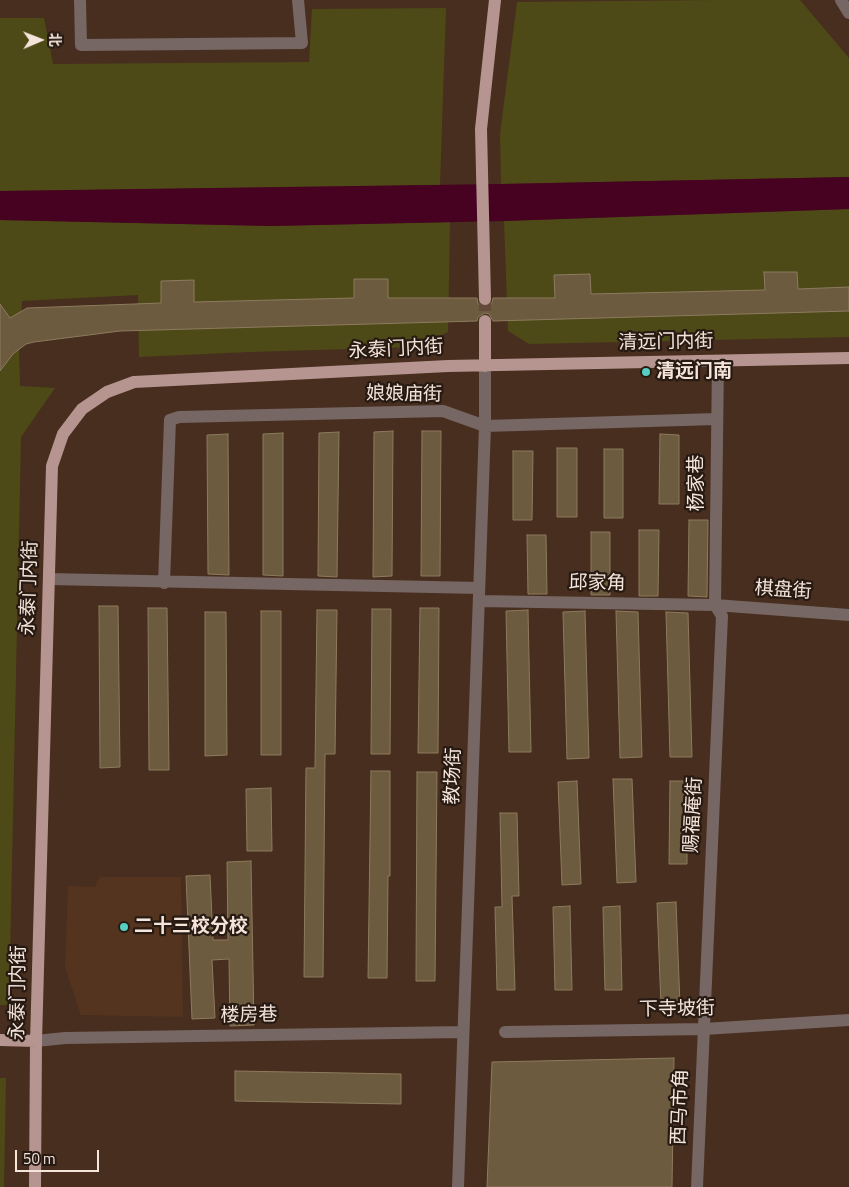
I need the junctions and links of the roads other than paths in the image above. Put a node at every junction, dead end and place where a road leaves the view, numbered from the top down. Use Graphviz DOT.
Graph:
graph roads {
  1 [pos="80,0"];
  2 [pos="298,0"];
  3 [pos="495,0"];
  4 [pos="841,0"];
  5 [pos="849,13"];
  6 [pos="485,299"];
  7 [pos="485,321"];
  8 [pos="849,358"];
  9 [pos="718,361"];
  10 [pos="485,366"];
  11 [pos="716,419"];
  12 [pos="485,426"];
  13 [pos="49,579"];
  14 [pos="164,583"];
  15 [pos="479,594"];
  16 [pos="715,605"];
  17 [pos="849,615"];
  18 [pos="849,1020"];
  19 [pos="704,1029"];
  20 [pos="463,1032"];
  21 [pos="505,1032"];
  22 [pos="0,1040"];
  23 [pos="36,1041"];
  24 [pos="35,1187"];
  25 [pos="458,1187"];
  26 [pos="697,1187"];
  1 -- 2 [label="street"];
  3 -- 6 [label="main road"];
  4 -- 5 [label="street"];
  7 -- 10 [label="main road"];
  8 -- 9 [label="main road, 清远门内街"];
  9 -- 10 [label="main road, 清远门内街"];
  9 -- 11 [label="street, 杨家巷"];
  10 -- 12 [label="street, 教场街"];
  10 -- 13 [label="main road, 永泰门内街"];
  11 -- 12 [label="street, 娘娘庙街"];
  11 -- 16 [label="street, 杨家巷"];
  12 -- 14 [label="street, 娘娘庙街"];
  12 -- 15 [label="street, 教场街"];
  13 -- 14 [label="street, 邱家角"];
  13 -- 23 [label="main road, 永泰门内街"];
  14 -- 15 [label="street, 邱家角"];
  15 -- 16 [label="street, 邱家角"];
  15 -- 20 [label="street, 教场街"];
  16 -- 17 [label="street, 棋盘街"];
  16 -- 19 [label="street, 赐福庵街"];
  18 -- 19 [label="street, 下寺坡街"];
  19 -- 21 [label="street, 下寺坡街"];
  19 -- 26 [label="street, 西马市角"];
  20 -- 23 [label="street, 楼房巷"];
  20 -- 25 [label="street, 教场街"];
  22 -- 23 [label="main road"];
  23 -- 24 [label="main road, 永泰门内街"];
}
